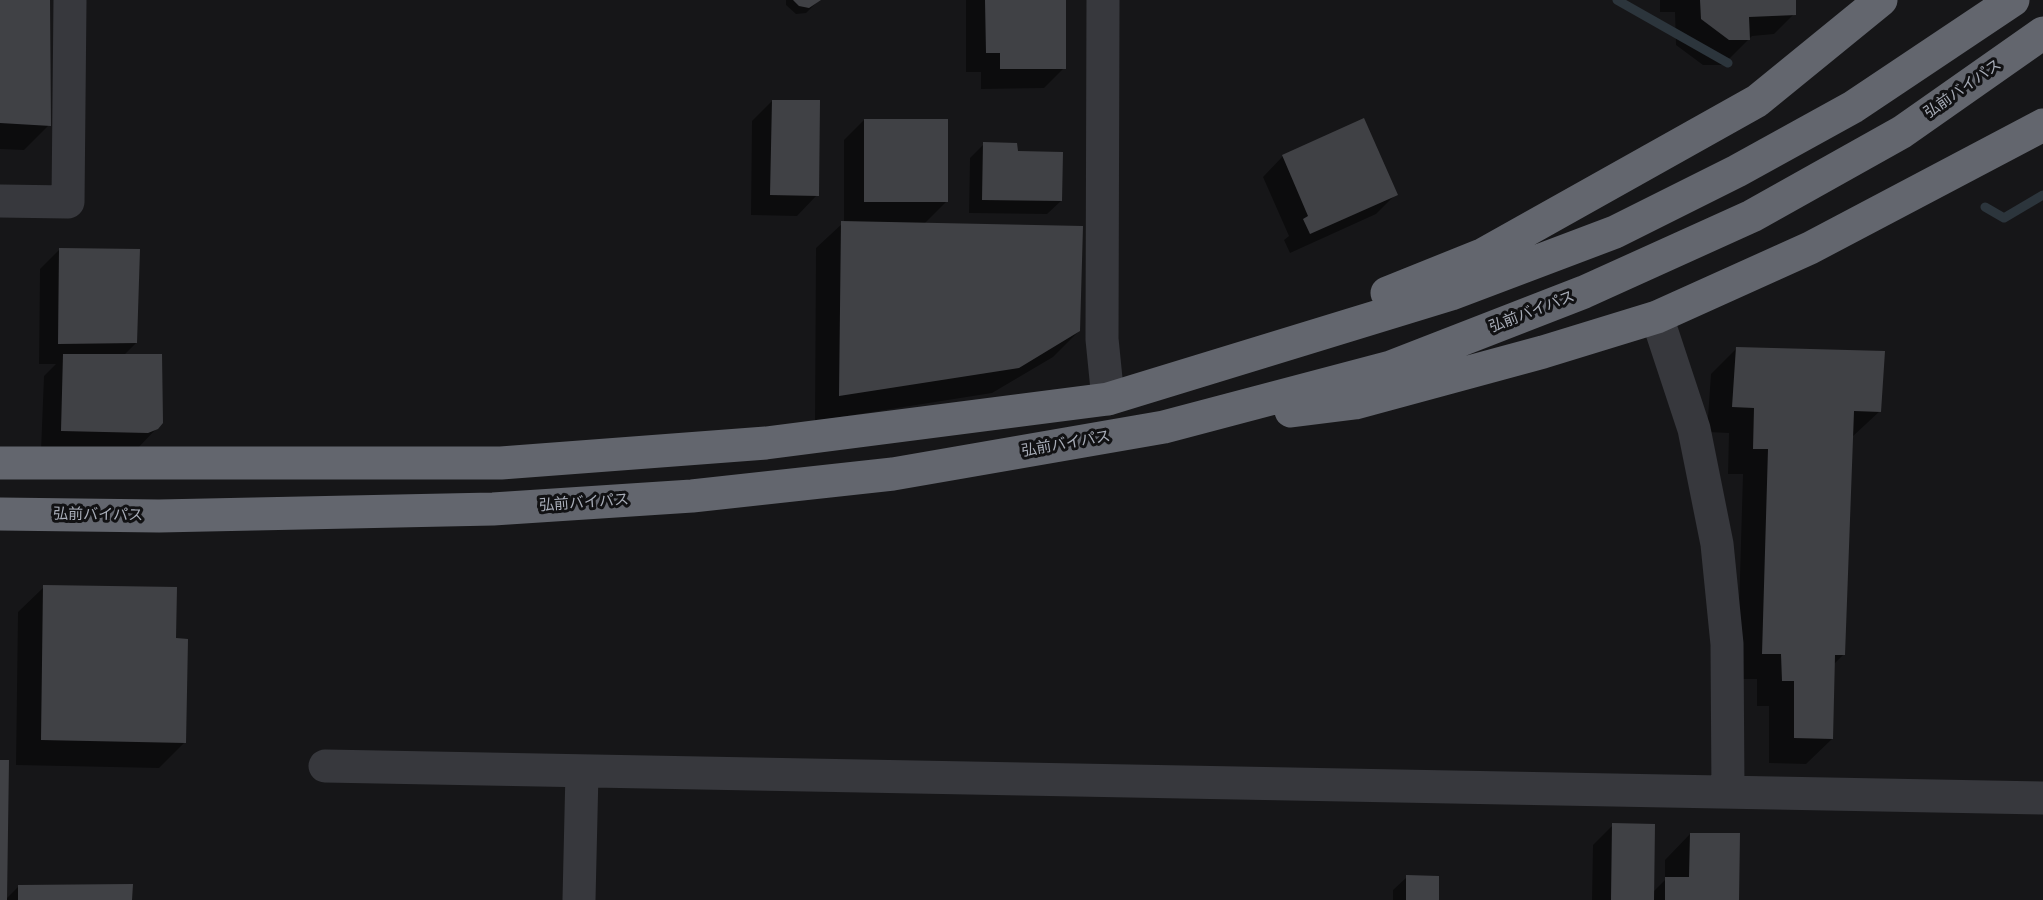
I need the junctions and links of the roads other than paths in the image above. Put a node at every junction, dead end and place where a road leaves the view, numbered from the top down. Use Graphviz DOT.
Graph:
graph roads {
  1 [pos="70,0"];
  2 [pos="1103,0"];
  3 [pos="1881,0"];
  4 [pos="2013,0"];
  5 [pos="2043,33"];
  6 [pos="2043,125"];
  7 [pos="0,201"];
  8 [pos="1657,317"];
  9 [pos="1167,380"];
  10 [pos="1108,399"];
  11 [pos="1164,427"];
  12 [pos="0,463"];
  13 [pos="0,514"];
  14 [pos="325,766"];
  15 [pos="582,772"];
  16 [pos="1728,792"];
  17 [pos="2043,798"];
  18 [pos="579,900"];
  1 -- 7 [label="street"];
  2 -- 10 [label="street"];
  3 -- 9 [label="highway"];
  4 -- 9 [label="highway"];
  5 -- 11 [label="highway, 弘前バイパス"];
  6 -- 8 [label="highway"];
  8 -- 11 [label="highway"];
  8 -- 16 [label="street"];
  9 -- 10 [label="highway"];
  10 -- 12 [label="highway"];
  11 -- 13 [label="highway, 弘前バイパス"];
  14 -- 15 [label="street"];
  15 -- 16 [label="street"];
  15 -- 18 [label="street"];
  16 -- 17 [label="street"];
}
